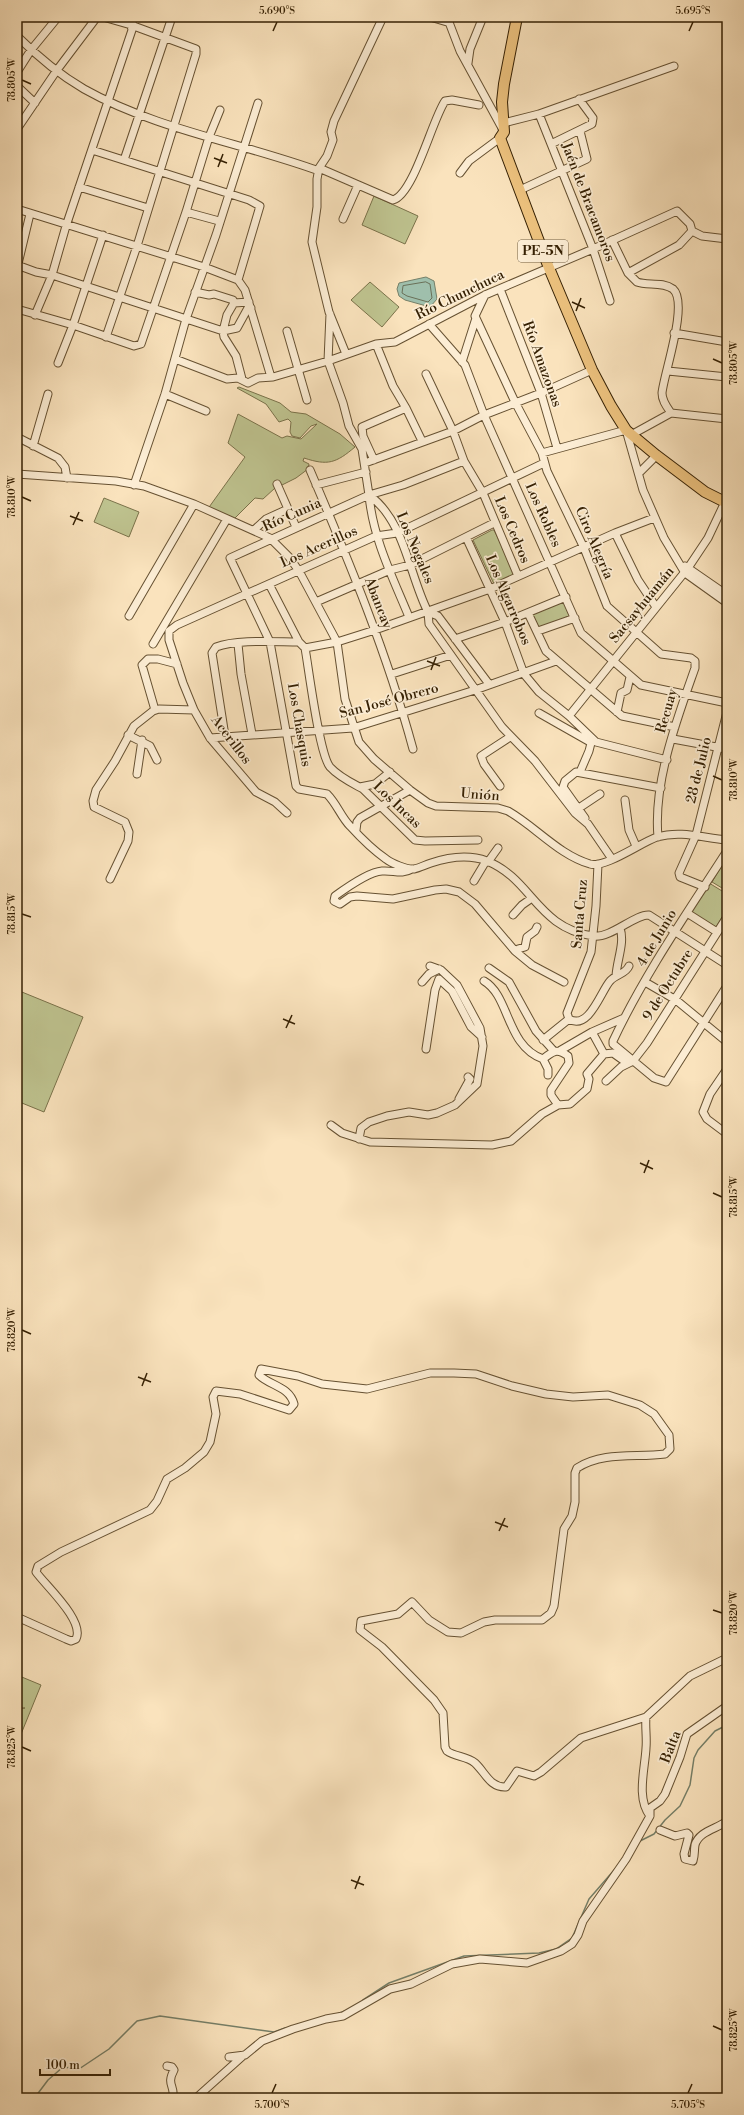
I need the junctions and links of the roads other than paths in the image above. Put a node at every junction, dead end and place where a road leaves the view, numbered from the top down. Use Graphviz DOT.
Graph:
graph roads {
  1 [pos="58,17"];
  2 [pos="97,17"];
  3 [pos="103,17"];
  4 [pos="134,17"];
  5 [pos="172,17"];
  6 [pos="383,17"];
  7 [pos="430,17"];
  8 [pos="483,17"];
  9 [pos="517,17"];
  10 [pos="448,19"];
  11 [pos="131,25"];
  12 [pos="17,36"];
  13 [pos="165,38"];
  14 [pos="31,50"];
  15 [pos="468,63"];
  16 [pos="674,66"];
  17 [pos="56,70"];
  18 [pos="17,72"];
  19 [pos="17,86"];
  20 [pos="579,99"];
  21 [pos="109,101"];
  22 [pos="35,103"];
  23 [pos="258,103"];
  24 [pos="479,104"];
  25 [pos="220,110"];
  26 [pos="140,114"];
  27 [pos="538,114"];
  28 [pos="175,126"];
  29 [pos="17,129"];
  30 [pos="503,131"];
  31 [pos="580,131"];
  32 [pos="209,137"];
  33 [pos="551,144"];
  34 [pos="244,147"];
  35 [pos="92,150"];
  36 [pos="124,160"];
  37 [pos="319,169"];
  38 [pos="159,171"];
  39 [pos="561,172"];
  40 [pos="460,173"];
  41 [pos="195,183"];
  42 [pos="358,184"];
  43 [pos="79,187"];
  44 [pos="520,190"];
  45 [pos="227,194"];
  46 [pos="148,208"];
  47 [pos="17,209"];
  48 [pos="186,212"];
  49 [pos="30,214"];
  50 [pos="343,219"];
  51 [pos="219,222"];
  52 [pos="66,226"];
  53 [pos="692,231"];
  54 [pos="103,235"];
  55 [pos="727,239"];
  56 [pos="612,240"];
  57 [pos="137,246"];
  58 [pos="593,249"];
  59 [pos="170,257"];
  60 [pos="17,266"];
  61 [pos="204,267"];
  62 [pos="549,268"];
  63 [pos="628,273"];
  64 [pos="52,275"];
  65 [pos="238,280"];
  66 [pos="86,286"];
  67 [pos="500,289"];
  68 [pos="195,292"];
  69 [pos="485,295"];
  70 [pos="119,297"];
  71 [pos="610,301"];
  72 [pos="234,303"];
  73 [pos="250,305"];
  74 [pos="17,309"];
  75 [pos="154,309"];
  76 [pos="35,314"];
  77 [pos="330,314"];
  78 [pos="476,318"];
  79 [pos="186,319"];
  80 [pos="429,324"];
  81 [pos="73,325"];
  82 [pos="223,331"];
  83 [pos="287,331"];
  84 [pos="674,333"];
  85 [pos="106,337"];
  86 [pos="727,342"];
  87 [pos="376,344"];
  88 [pos="346,354"];
  89 [pos="175,358"];
  90 [pos="328,361"];
  91 [pos="462,362"];
  92 [pos="58,363"];
  93 [pos="298,370"];
  94 [pos="592,370"];
  95 [pos="668,371"];
  96 [pos="426,374"];
  97 [pos="271,377"];
  98 [pos="727,377"];
  99 [pos="242,380"];
  100 [pos="541,393"];
  101 [pos="48,394"];
  102 [pos="165,394"];
  103 [pos="307,400"];
  104 [pos="515,402"];
  105 [pos="406,408"];
  106 [pos="206,411"];
  107 [pos="671,413"];
  108 [pos="484,415"];
  109 [pos="727,419"];
  110 [pos="453,431"];
  111 [pos="628,432"];
  112 [pos="17,437"];
  113 [pos="422,441"];
  114 [pos="33,446"];
  115 [pos="557,448"];
  116 [pos="542,453"];
  117 [pos="655,457"];
  118 [pos="374,460"];
  119 [pos="464,461"];
  120 [pos="365,463"];
  121 [pos="544,463"];
  122 [pos="310,470"];
  123 [pos="366,472"];
  124 [pos="639,473"];
  125 [pos="17,474"];
  126 [pos="512,477"];
  127 [pos="67,478"];
  128 [pos="277,484"];
  129 [pos="134,485"];
  130 [pos="316,485"];
  131 [pos="483,493"];
  132 [pos="369,495"];
  133 [pos="194,504"];
  134 [pos="725,506"];
  135 [pos="288,509"];
  136 [pos="328,514"];
  137 [pos="654,518"];
  138 [pos="226,519"];
  139 [pos="494,523"];
  140 [pos="296,527"];
  141 [pos="254,530"];
  142 [pos="397,533"];
  143 [pos="615,533"];
  144 [pos="376,536"];
  145 [pos="466,537"];
  146 [pos="270,538"];
  147 [pos="584,548"];
  148 [pos="343,550"];
  149 [pos="551,563"];
  150 [pos="410,565"];
  151 [pos="390,570"];
  152 [pos="299,571"];
  153 [pos="687,571"];
  154 [pos="518,576"];
  155 [pos="270,584"];
  156 [pos="357,584"];
  157 [pos="490,589"];
  158 [pos="247,595"];
  159 [pos="727,595"];
  160 [pos="566,597"];
  161 [pos="316,602"];
  162 [pos="727,603"];
  163 [pos="656,607"];
  164 [pos="428,612"];
  165 [pos="528,613"];
  166 [pos="129,616"];
  167 [pos="409,617"];
  168 [pos="575,618"];
  169 [pos="505,622"];
  170 [pos="375,630"];
  171 [pos="538,631"];
  172 [pos="635,634"];
  173 [pos="455,639"];
  174 [pos="270,642"];
  175 [pos="300,642"];
  176 [pos="337,642"];
  177 [pos="153,644"];
  178 [pos="238,644"];
  179 [pos="305,648"];
  180 [pos="451,655"];
  181 [pos="556,661"];
  182 [pos="613,662"];
  183 [pos="177,664"];
  184 [pos="392,674"];
  185 [pos="524,674"];
  186 [pos="630,676"];
  187 [pos="489,684"];
  188 [pos="590,689"];
  189 [pos="475,690"];
  190 [pos="686,694"];
  191 [pos="727,703"];
  192 [pos="155,710"];
  193 [pos="194,710"];
  194 [pos="617,712"];
  195 [pos="727,712"];
  196 [pos="403,713"];
  197 [pos="539,713"];
  198 [pos="569,716"];
  199 [pos="676,727"];
  200 [pos="353,728"];
  201 [pos="319,730"];
  202 [pos="288,732"];
  203 [pos="252,734"];
  204 [pos="128,735"];
  205 [pos="226,736"];
  206 [pos="510,736"];
  207 [pos="210,738"];
  208 [pos="673,739"];
  209 [pos="142,740"];
  210 [pos="591,740"];
  211 [pos="718,748"];
  212 [pos="413,749"];
  213 [pos="727,750"];
  214 [pos="157,760"];
  215 [pos="667,760"];
  216 [pos="390,772"];
  217 [pos="580,772"];
  218 [pos="137,774"];
  219 [pos="500,786"];
  220 [pos="360,787"];
  221 [pos="661,788"];
  222 [pos="410,790"];
  223 [pos="600,794"];
  224 [pos="625,800"];
  225 [pos="381,808"];
  226 [pos="579,808"];
  227 [pos="287,814"];
  228 [pos="588,824"];
  229 [pos="356,830"];
  230 [pos="696,834"];
  231 [pos="658,837"];
  232 [pos="478,840"];
  233 [pos="727,840"];
  234 [pos="636,846"];
  235 [pos="498,848"];
  236 [pos="727,851"];
  237 [pos="612,859"];
  238 [pos="487,861"];
  239 [pos="724,863"];
  240 [pos="598,864"];
  241 [pos="412,869"];
  242 [pos="110,880"];
  243 [pos="474,881"];
  244 [pos="705,887"];
  245 [pos="532,898"];
  246 [pos="687,913"];
  247 [pos="513,915"];
  248 [pos="727,917"];
  249 [pos="537,926"];
  250 [pos="620,928"];
  251 [pos="675,931"];
  252 [pos="717,932"];
  253 [pos="593,936"];
  254 [pos="705,950"];
  255 [pos="518,953"];
  256 [pos="727,964"];
  257 [pos="430,966"];
  258 [pos="629,966"];
  259 [pos="489,968"];
  260 [pos="439,969"];
  261 [pos="616,976"];
  262 [pos="484,980"];
  263 [pos="422,982"];
  264 [pos="564,982"];
  265 [pos="645,982"];
  266 [pos="727,986"];
  267 [pos="676,1000"];
  268 [pos="624,1018"];
  269 [pos="568,1019"];
  270 [pos="703,1024"];
  271 [pos="592,1032"];
  272 [pos="482,1037"];
  273 [pos="543,1040"];
  274 [pos="727,1042"];
  275 [pos="426,1049"];
  276 [pos="557,1050"];
  277 [pos="604,1054"];
  278 [pos="543,1059"];
  279 [pos="630,1062"];
  280 [pos="727,1070"];
  281 [pos="548,1075"];
  282 [pos="468,1077"];
  283 [pos="606,1082"];
  284 [pos="458,1101"];
  285 [pos="558,1105"];
  286 [pos="331,1125"];
  287 [pos="727,1134"];
  288 [pos="359,1139"];
  289 [pos="17,1617"];
  290 [pos="727,1658"];
  291 [pos="727,1706"];
  292 [pos="646,1717"];
  293 [pos="650,1812"];
  294 [pos="727,1821"];
  295 [pos="660,1830"];
  296 [pos="244,2055"];
  297 [pos="229,2057"];
  298 [pos="167,2066"];
  299 [pos="173,2098"];
  300 [pos="196,2098"];
  1 -- 14 [label="street"];
  2 -- 17 [label="street"];
  3 -- 11 [label="street"];
  4 -- 11 [label="street"];
  5 -- 13 [label="street"];
  6 -- 37 [label="street"];
  7 -- 10 [label="street"];
  8 -- 15 [label="street"];
  9 -- 30 [label="highway, PE-5N"];
  10 -- 15 [label="street"];
  11 -- 13 [label="street"];
  11 -- 21 [label="street"];
  12 -- 14 [label="street"];
  13 -- 26 [label="street"];
  13 -- 28 [label="street"];
  14 -- 17 [label="street"];
  14 -- 18 [label="street"];
  15 -- 30 [label="street"];
  16 -- 20 [label="street"];
  17 -- 21 [label="street"];
  17 -- 22 [label="street"];
  19 -- 22 [label="street"];
  20 -- 27 [label="street"];
  20 -- 31 [label="street"];
  21 -- 26 [label="street"];
  21 -- 35 [label="street"];
  22 -- 29 [label="street"];
  23 -- 34 [label="street"];
  24 -- 42 [label="street"];
  25 -- 32 [label="street"];
  26 -- 28 [label="street"];
  26 -- 36 [label="street"];
  27 -- 30 [label="street"];
  27 -- 33 [label="street, Jaén de Bracamoros"];
  28 -- 32 [label="street"];
  28 -- 38 [label="street"];
  30 -- 40 [label="street"];
  30 -- 44 [label="highway, PE-5N"];
  31 -- 33 [label="street"];
  31 -- 39 [label="street"];
  32 -- 34 [label="street"];
  32 -- 41 [label="street"];
  33 -- 39 [label="street, Jaén de Bracamoros"];
  34 -- 37 [label="street"];
  34 -- 45 [label="street"];
  35 -- 36 [label="street"];
  35 -- 43 [label="street"];
  36 -- 38 [label="street"];
  37 -- 42 [label="street"];
  37 -- 77 [label="street"];
  38 -- 41 [label="street"];
  38 -- 46 [label="street"];
  39 -- 44 [label="street"];
  39 -- 58 [label="street, Jaén de Bracamoros"];
  41 -- 45 [label="street"];
  41 -- 48 [label="street"];
  42 -- 50 [label="street"];
  43 -- 46 [label="street"];
  43 -- 52 [label="street"];
  44 -- 62 [label="highway, PE-5N"];
  45 -- 51 [label="street"];
  45 -- 65 [label="street"];
  46 -- 57 [label="street"];
  47 -- 49 [label="street"];
  48 -- 51 [label="street"];
  48 -- 59 [label="street"];
  49 -- 52 [label="street"];
  49 -- 60 [label="street"];
  51 -- 61 [label="street"];
  52 -- 54 [label="street"];
  52 -- 64 [label="street"];
  53 -- 55 [label="street"];
  53 -- 56 [label="street, Río Chunchuca"];
  53 -- 63 [label="street"];
  54 -- 57 [label="street"];
  54 -- 66 [label="street"];
  56 -- 58 [label="street, Río Chunchuca"];
  56 -- 63 [label="street"];
  57 -- 59 [label="street"];
  57 -- 70 [label="street"];
  58 -- 62 [label="street, Río Chunchuca"];
  58 -- 71 [label="street, Jaén de Bracamoros"];
  59 -- 61 [label="street"];
  59 -- 75 [label="street"];
  60 -- 64 [label="street"];
  61 -- 65 [label="street"];
  61 -- 68 [label="street"];
  62 -- 67 [label="street, Río Chunchuca"];
  62 -- 94 [label="highway, PE-5N"];
  63 -- 84 [label="street"];
  64 -- 66 [label="street"];
  64 -- 76 [label="street"];
  65 -- 73 [label="street"];
  66 -- 70 [label="street"];
  66 -- 81 [label="street"];
  67 -- 69 [label="street, Río Chunchuca"];
  67 -- 100 [label="street, Río Amazonas"];
  68 -- 72 [label="street"];
  68 -- 79 [label="street"];
  69 -- 78 [label="street"];
  69 -- 80 [label="street, Río Chunchuca"];
  70 -- 75 [label="street"];
  70 -- 85 [label="street"];
  72 -- 73 [label="street"];
  72 -- 82 [label="street"];
  73 -- 82 [label="street"];
  73 -- 97 [label="street"];
  74 -- 76 [label="street"];
  75 -- 79 [label="street"];
  75 -- 85 [label="street"];
  76 -- 81 [label="street"];
  77 -- 88 [label="street"];
  77 -- 90 [label="street"];
  78 -- 91 [label="street"];
  78 -- 104 [label="street, Ciro Alegría"];
  79 -- 82 [label="street"];
  79 -- 89 [label="street"];
  80 -- 87 [label="street, Río Chunchuca"];
  80 -- 91 [label="street, Los Robles"];
  81 -- 85 [label="street"];
  81 -- 92 [label="street"];
  82 -- 99 [label="street"];
  83 -- 93 [label="street"];
  84 -- 86 [label="street"];
  84 -- 95 [label="street"];
  87 -- 88 [label="street, Río Chunchuca"];
  87 -- 105 [label="street"];
  88 -- 90 [label="street, Río Chunchuca"];
  89 -- 99 [label="street, Río Chunchuca"];
  89 -- 102 [label="street"];
  90 -- 93 [label="street, Río Chunchuca"];
  90 -- 120 [label="street"];
  91 -- 108 [label="street, Los Robles"];
  93 -- 97 [label="street, Río Chunchuca"];
  93 -- 103 [label="street"];
  94 -- 100 [label="street"];
  94 -- 111 [label="highway, PE-5N"];
  95 -- 98 [label="street"];
  95 -- 107 [label="street"];
  96 -- 110 [label="street, Los Cedros"];
  97 -- 99 [label="street, Río Chunchuca"];
  100 -- 104 [label="street"];
  100 -- 115 [label="street, Río Amazonas"];
  101 -- 114 [label="street"];
  102 -- 106 [label="street"];
  102 -- 129 [label="street"];
  104 -- 108 [label="street"];
  104 -- 116 [label="street, Ciro Alegría"];
  105 -- 113 [label="street"];
  105 -- 118 [label="street"];
  107 -- 109 [label="street"];
  107 -- 111 [label="street"];
  108 -- 110 [label="street"];
  108 -- 126 [label="street, Los Robles"];
  110 -- 113 [label="street"];
  110 -- 119 [label="street, Los Cedros"];
  111 -- 115 [label="street"];
  111 -- 117 [label="highway, PE-5N"];
  111 -- 124 [label="street"];
  112 -- 114 [label="street"];
  113 -- 118 [label="street"];
  114 -- 127 [label="street"];
  115 -- 116 [label="street"];
  116 -- 121 [label="street, Ciro Alegría"];
  117 -- 124 [label="street"];
  117 -- 134 [label="highway, PE-5N"];
  118 -- 120 [label="street"];
  119 -- 131 [label="street, Los Cedros"];
  119 -- 132 [label="street, Río Cunia"];
  120 -- 123 [label="street"];
  121 -- 126 [label="street, Los Acerillos"];
  121 -- 147 [label="street, Ciro Alegría"];
  122 -- 130 [label="street, Abancay"];
  123 -- 130 [label="street"];
  123 -- 132 [label="street"];
  124 -- 137 [label="street"];
  125 -- 127 [label="street, Unión"];
  126 -- 131 [label="street, Los Acerillos"];
  126 -- 149 [label="street, Los Robles"];
  127 -- 129 [label="street, Unión"];
  128 -- 135 [label="street"];
  129 -- 133 [label="street, Unión"];
  130 -- 136 [label="street, Abancay"];
  131 -- 139 [label="street, Los Cedros"];
  131 -- 142 [label="street, Los Acerillos"];
  132 -- 136 [label="street, Río Cunia"];
  132 -- 142 [label="street, Los Nogales"];
  132 -- 144 [label="street"];
  133 -- 138 [label="street, Unión"];
  133 -- 166 [label="street"];
  134 -- 153 [label="street, Sacsayhuamán"];
  135 -- 140 [label="street"];
  135 -- 141 [label="street"];
  136 -- 140 [label="street, Río Cunia"];
  136 -- 148 [label="street, Abancay"];
  137 -- 143 [label="street"];
  137 -- 153 [label="street"];
  138 -- 141 [label="street, Unión"];
  138 -- 177 [label="street"];
  139 -- 145 [label="street"];
  139 -- 154 [label="street, Los Cedros"];
  140 -- 146 [label="street, Río Cunia"];
  141 -- 146 [label="street, Unión"];
  142 -- 144 [label="street, Los Acerillos"];
  142 -- 150 [label="street, Los Nogales"];
  143 -- 147 [label="street"];
  143 -- 163 [label="street"];
  144 -- 148 [label="street, Los Acerillos"];
  144 -- 151 [label="street"];
  145 -- 150 [label="street"];
  145 -- 157 [label="street, Los Algarrobos"];
  146 -- 152 [label="street, Unión"];
  146 -- 158 [label="street, Río Cunia"];
  147 -- 149 [label="street"];
  147 -- 172 [label="street, Ciro Alegría"];
  148 -- 152 [label="street, Los Acerillos"];
  148 -- 156 [label="street, Abancay"];
  149 -- 154 [label="street"];
  149 -- 160 [label="street, Los Robles"];
  150 -- 151 [label="street"];
  150 -- 164 [label="street, Los Nogales"];
  151 -- 156 [label="street"];
  151 -- 167 [label="street"];
  152 -- 155 [label="street, Los Acerillos"];
  152 -- 161 [label="street, Unión"];
  153 -- 159 [label="street"];
  153 -- 162 [label="street"];
  153 -- 163 [label="street, Sacsayhuamán"];
  154 -- 157 [label="street"];
  155 -- 158 [label="street, Los Acerillos"];
  155 -- 175 [label="street"];
  156 -- 161 [label="street"];
  156 -- 170 [label="street, Abancay"];
  157 -- 164 [label="street"];
  157 -- 169 [label="street, Los Algarrobos"];
  158 -- 174 [label="street, Los Chasquis"];
  158 -- 183 [label="street, Los Acerillos"];
  160 -- 165 [label="street"];
  160 -- 168 [label="street, Los Robles"];
  161 -- 176 [label="street, Unión"];
  163 -- 172 [label="street, Sacsayhuamán"];
  164 -- 167 [label="street"];
  164 -- 173 [label="street"];
  164 -- 180 [label="street, Los Nogales"];
  165 -- 169 [label="street"];
  165 -- 171 [label="street"];
  167 -- 170 [label="street"];
  168 -- 171 [label="street"];
  168 -- 182 [label="street, Los Robles"];
  169 -- 173 [label="street"];
  169 -- 185 [label="street, Los Algarrobos"];
  170 -- 176 [label="street"];
  170 -- 184 [label="street, Abancay"];
  171 -- 181 [label="street"];
  172 -- 182 [label="street, Sacsayhuamán"];
  172 -- 190 [label="street, Recuay"];
  173 -- 187 [label="street"];
  174 -- 175 [label="street"];
  174 -- 178 [label="street"];
  174 -- 202 [label="street, Los Chasquis"];
  175 -- 179 [label="street"];
  176 -- 179 [label="street"];
  176 -- 200 [label="street, Unión"];
  178 -- 203 [label="street"];
  178 -- 205 [label="street"];
  179 -- 201 [label="street, Los Incas"];
  180 -- 184 [label="street"];
  180 -- 189 [label="street, Los Nogales"];
  181 -- 185 [label="street, San José Obrero"];
  181 -- 188 [label="street"];
  182 -- 186 [label="street, Los Robles"];
  182 -- 188 [label="street, Sacsayhuamán"];
  183 -- 192 [label="street"];
  183 -- 193 [label="street, Acerillos"];
  184 -- 196 [label="street, Abancay"];
  185 -- 187 [label="street, San José Obrero"];
  185 -- 198 [label="street, Los Algarrobos"];
  186 -- 190 [label="street, Los Robles"];
  186 -- 194 [label="street"];
  187 -- 189 [label="street, San José Obrero"];
  188 -- 194 [label="street"];
  188 -- 198 [label="street, Sacsayhuamán"];
  189 -- 196 [label="street, San José Obrero"];
  189 -- 206 [label="street, Los Nogales"];
  190 -- 191 [label="street, Los Robles"];
  190 -- 199 [label="street, Recuay"];
  192 -- 193 [label="street"];
  192 -- 204 [label="street"];
  193 -- 207 [label="street, Acerillos"];
  194 -- 199 [label="street"];
  195 -- 211 [label="street, 28 de Julio"];
  196 -- 200 [label="street, San José Obrero"];
  196 -- 212 [label="street, Abancay"];
  197 -- 210 [label="street"];
  198 -- 210 [label="street, Los Algarrobos"];
  199 -- 208 [label="street, Recuay"];
  200 -- 201 [label="street, San José Obrero"];
  200 -- 216 [label="street, Unión"];
  201 -- 202 [label="street, San José Obrero"];
  201 -- 220 [label="street, Los Incas"];
  202 -- 203 [label="street, San José Obrero"];
  202 -- 229 [label="street, Los Chasquis"];
  203 -- 205 [label="street, San José Obrero"];
  204 -- 209 [label="street"];
  204 -- 242 [label="street"];
  205 -- 207 [label="street, San José Obrero"];
  206 -- 219 [label="street"];
  206 -- 228 [label="street, Los Nogales"];
  207 -- 227 [label="street, Acerillos"];
  208 -- 211 [label="street"];
  208 -- 215 [label="street, Recuay"];
  209 -- 214 [label="street"];
  209 -- 218 [label="street"];
  210 -- 215 [label="street"];
  210 -- 217 [label="street"];
  211 -- 213 [label="street"];
  211 -- 230 [label="street, 28 de Julio"];
  215 -- 221 [label="street, Recuay"];
  216 -- 220 [label="street"];
  216 -- 222 [label="street, Unión"];
  217 -- 221 [label="street"];
  217 -- 226 [label="street"];
  220 -- 225 [label="street, Los Incas"];
  221 -- 231 [label="street, Recuay"];
  222 -- 225 [label="street"];
  222 -- 240 [label="street, Unión"];
  223 -- 226 [label="street"];
  224 -- 234 [label="street"];
  225 -- 229 [label="street"];
  225 -- 232 [label="street, Los Incas"];
  226 -- 228 [label="street"];
  228 -- 237 [label="street"];
  229 -- 241 [label="street"];
  230 -- 231 [label="street"];
  230 -- 233 [label="street"];
  230 -- 244 [label="street, 28 de Julio"];
  231 -- 234 [label="street"];
  234 -- 237 [label="street"];
  235 -- 238 [label="street"];
  236 -- 239 [label="street, 4 de Junio"];
  237 -- 240 [label="street"];
  238 -- 241 [label="street"];
  238 -- 243 [label="street"];
  238 -- 245 [label="street"];
  239 -- 244 [label="street, 4 de Junio"];
  240 -- 253 [label="street, Santa Cruz"];
  241 -- 255 [label="street"];
  244 -- 246 [label="street, 4 de Junio"];
  245 -- 247 [label="street"];
  245 -- 253 [label="street"];
  246 -- 251 [label="street, 4 de Junio"];
  246 -- 252 [label="street"];
  248 -- 252 [label="street, 9 de Octubre"];
  249 -- 255 [label="street"];
  250 -- 251 [label="street"];
  250 -- 253 [label="street"];
  250 -- 261 [label="street"];
  251 -- 254 [label="street"];
  251 -- 265 [label="street, 4 de Junio"];
  252 -- 254 [label="street, 9 de Octubre"];
  253 -- 269 [label="street, Santa Cruz"];
  254 -- 256 [label="street"];
  254 -- 267 [label="street, 9 de Octubre"];
  255 -- 264 [label="street"];
  257 -- 260 [label="street"];
  258 -- 261 [label="street"];
  259 -- 273 [label="street"];
  260 -- 263 [label="street"];
  260 -- 272 [label="street"];
  261 -- 269 [label="street"];
  262 -- 278 [label="street"];
  265 -- 267 [label="street"];
  265 -- 268 [label="street, 4 de Junio"];
  266 -- 270 [label="street"];
  267 -- 270 [label="street"];
  267 -- 279 [label="street, 9 de Octubre"];
  268 -- 271 [label="street"];
  268 -- 279 [label="street, 4 de Junio"];
  269 -- 273 [label="street"];
  270 -- 274 [label="street"];
  270 -- 279 [label="street"];
  271 -- 276 [label="street"];
  271 -- 277 [label="street"];
  272 -- 275 [label="street"];
  272 -- 284 [label="street"];
  273 -- 276 [label="street"];
  276 -- 278 [label="street"];
  276 -- 285 [label="street"];
  277 -- 279 [label="street"];
  277 -- 285 [label="street"];
  278 -- 281 [label="street"];
  279 -- 283 [label="street, 9 de Octubre"];
  280 -- 287 [label="street"];
  282 -- 284 [label="street"];
  284 -- 288 [label="street"];
  285 -- 288 [label="street"];
  286 -- 288 [label="street"];
  289 -- 292 [label="street"];
  290 -- 292 [label="street"];
  291 -- 293 [label="street, Balta"];
  292 -- 293 [label="street"];
  293 -- 296 [label="street, Balta"];
  294 -- 295 [label="street"];
  296 -- 297 [label="street"];
  296 -- 300 [label="street, Balta"];
  298 -- 299 [label="street"];
}
